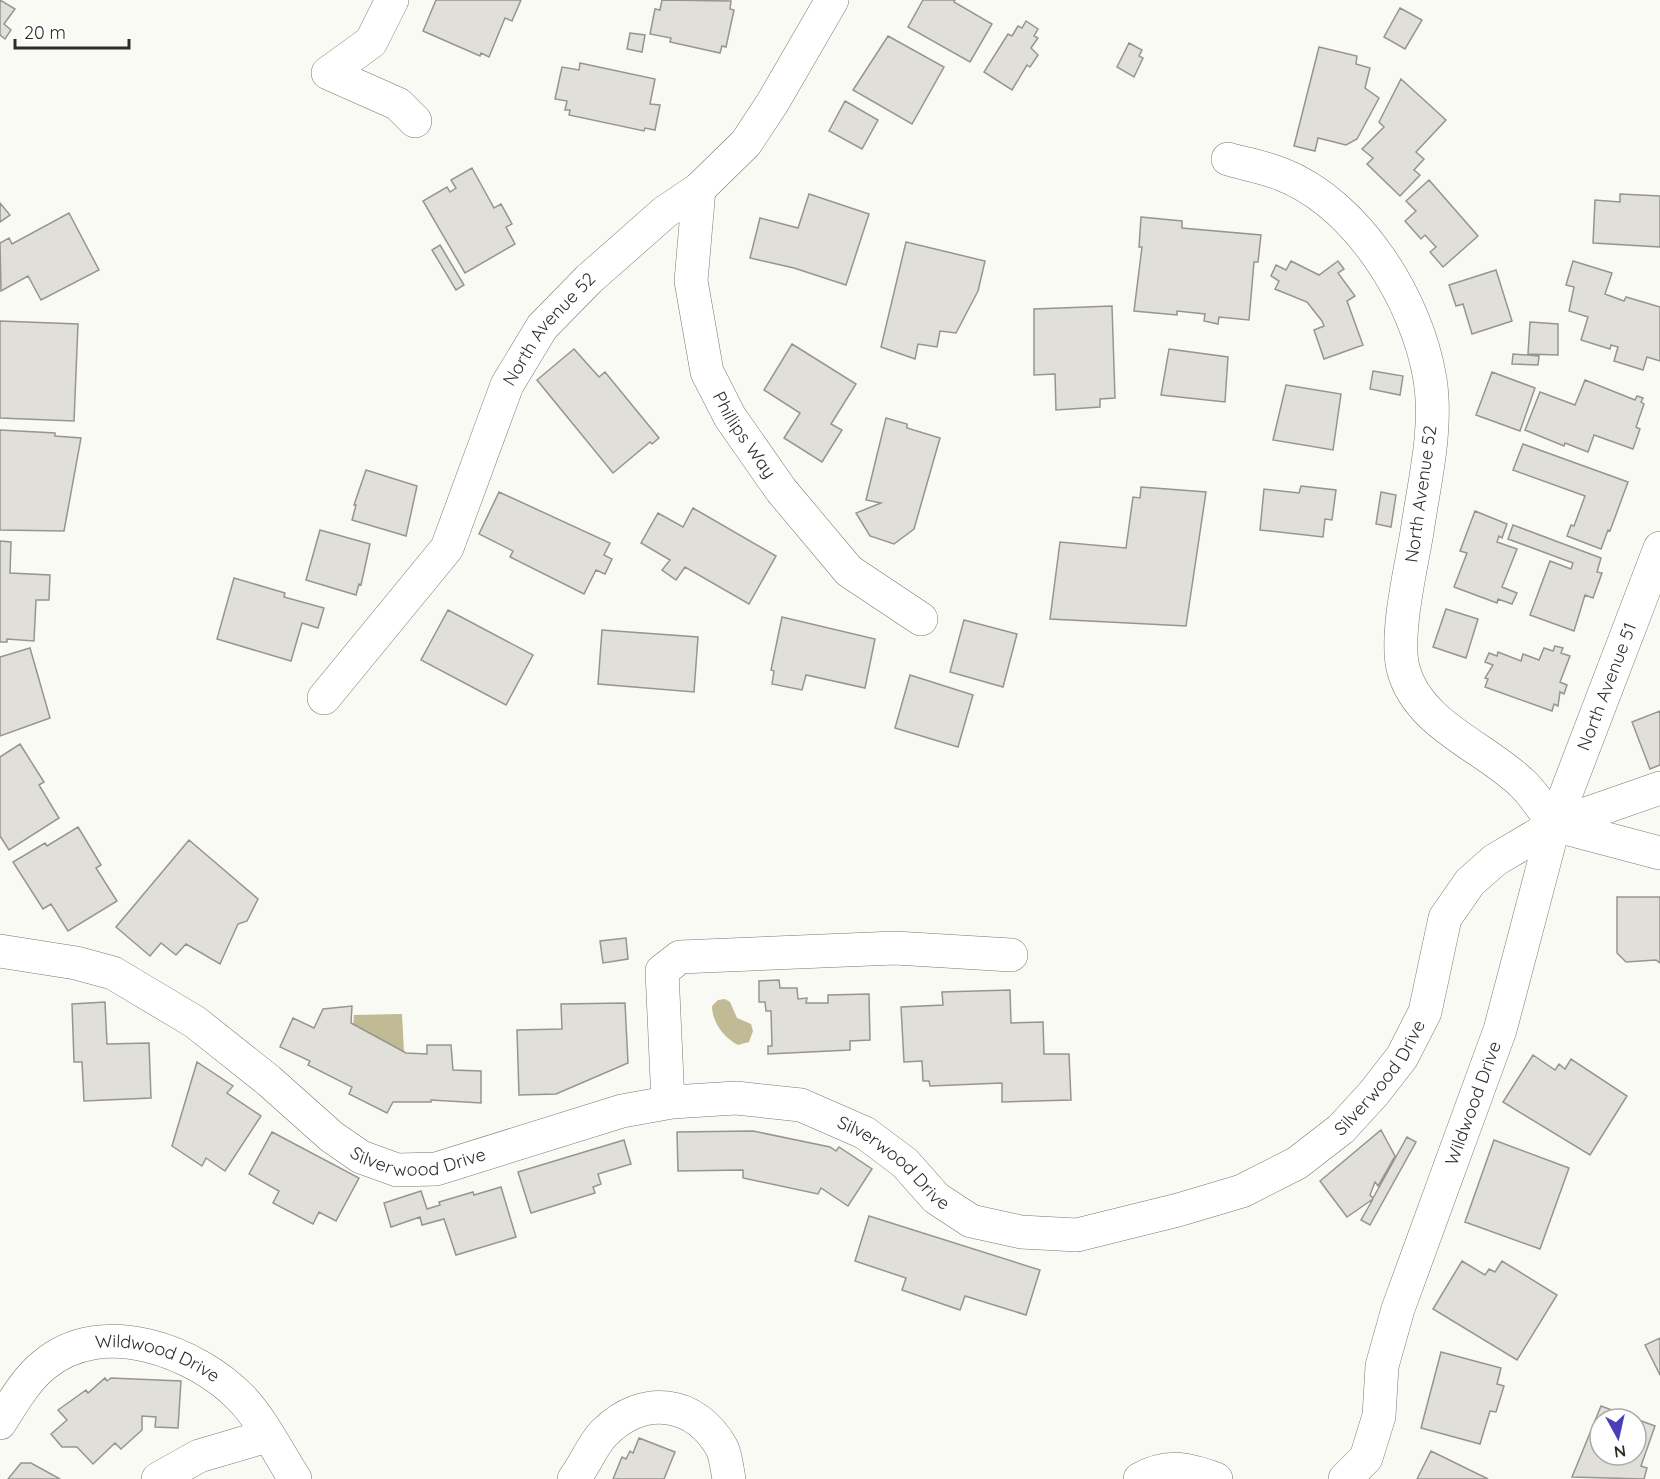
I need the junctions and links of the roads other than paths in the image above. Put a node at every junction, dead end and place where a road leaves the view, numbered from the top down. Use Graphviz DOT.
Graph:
graph roads {
  1 [pos="392,0"];
  2 [pos="832,0"];
  3 [pos="415,121"];
  4 [pos="1228,159"];
  5 [pos="699,189"];
  6 [pos="1660,548"];
  7 [pos="921,619"];
  8 [pos="324,698"];
  9 [pos="1660,788"];
  10 [pos="1554,825"];
  11 [pos="1660,853"];
  12 [pos="4,946"];
  13 [pos="1011,955"];
  14 [pos="668,1102"];
  15 [pos="0,1423"];
  16 [pos="267,1436"];
  17 [pos="159,1479"];
  18 [pos="295,1479"];
  19 [pos="574,1479"];
  20 [pos="729,1479"];
  21 [pos="1140,1479"];
  22 [pos="1216,1479"];
  23 [pos="1345,1479"];
  1 -- 3 [label="street"];
  2 -- 5 [label="street, North Avenue 52"];
  4 -- 10 [label="street, North Avenue 52"];
  5 -- 7 [label="street, Phillips Way"];
  5 -- 8 [label="street, North Avenue 52"];
  6 -- 10 [label="street, North Avenue 51"];
  9 -- 10 [label="street"];
  10 -- 11 [label="street"];
  10 -- 14 [label="street, Silverwood Drive"];
  10 -- 23 [label="street, Wildwood Drive"];
  12 -- 14 [label="street, Silverwood Drive"];
  13 -- 14 [label="street"];
  15 -- 16 [label="street, Wildwood Drive"];
  16 -- 17 [label="street"];
  16 -- 18 [label="street, Wildwood Drive"];
  19 -- 20 [label="street"];
  21 -- 22 [label="street"];
}
